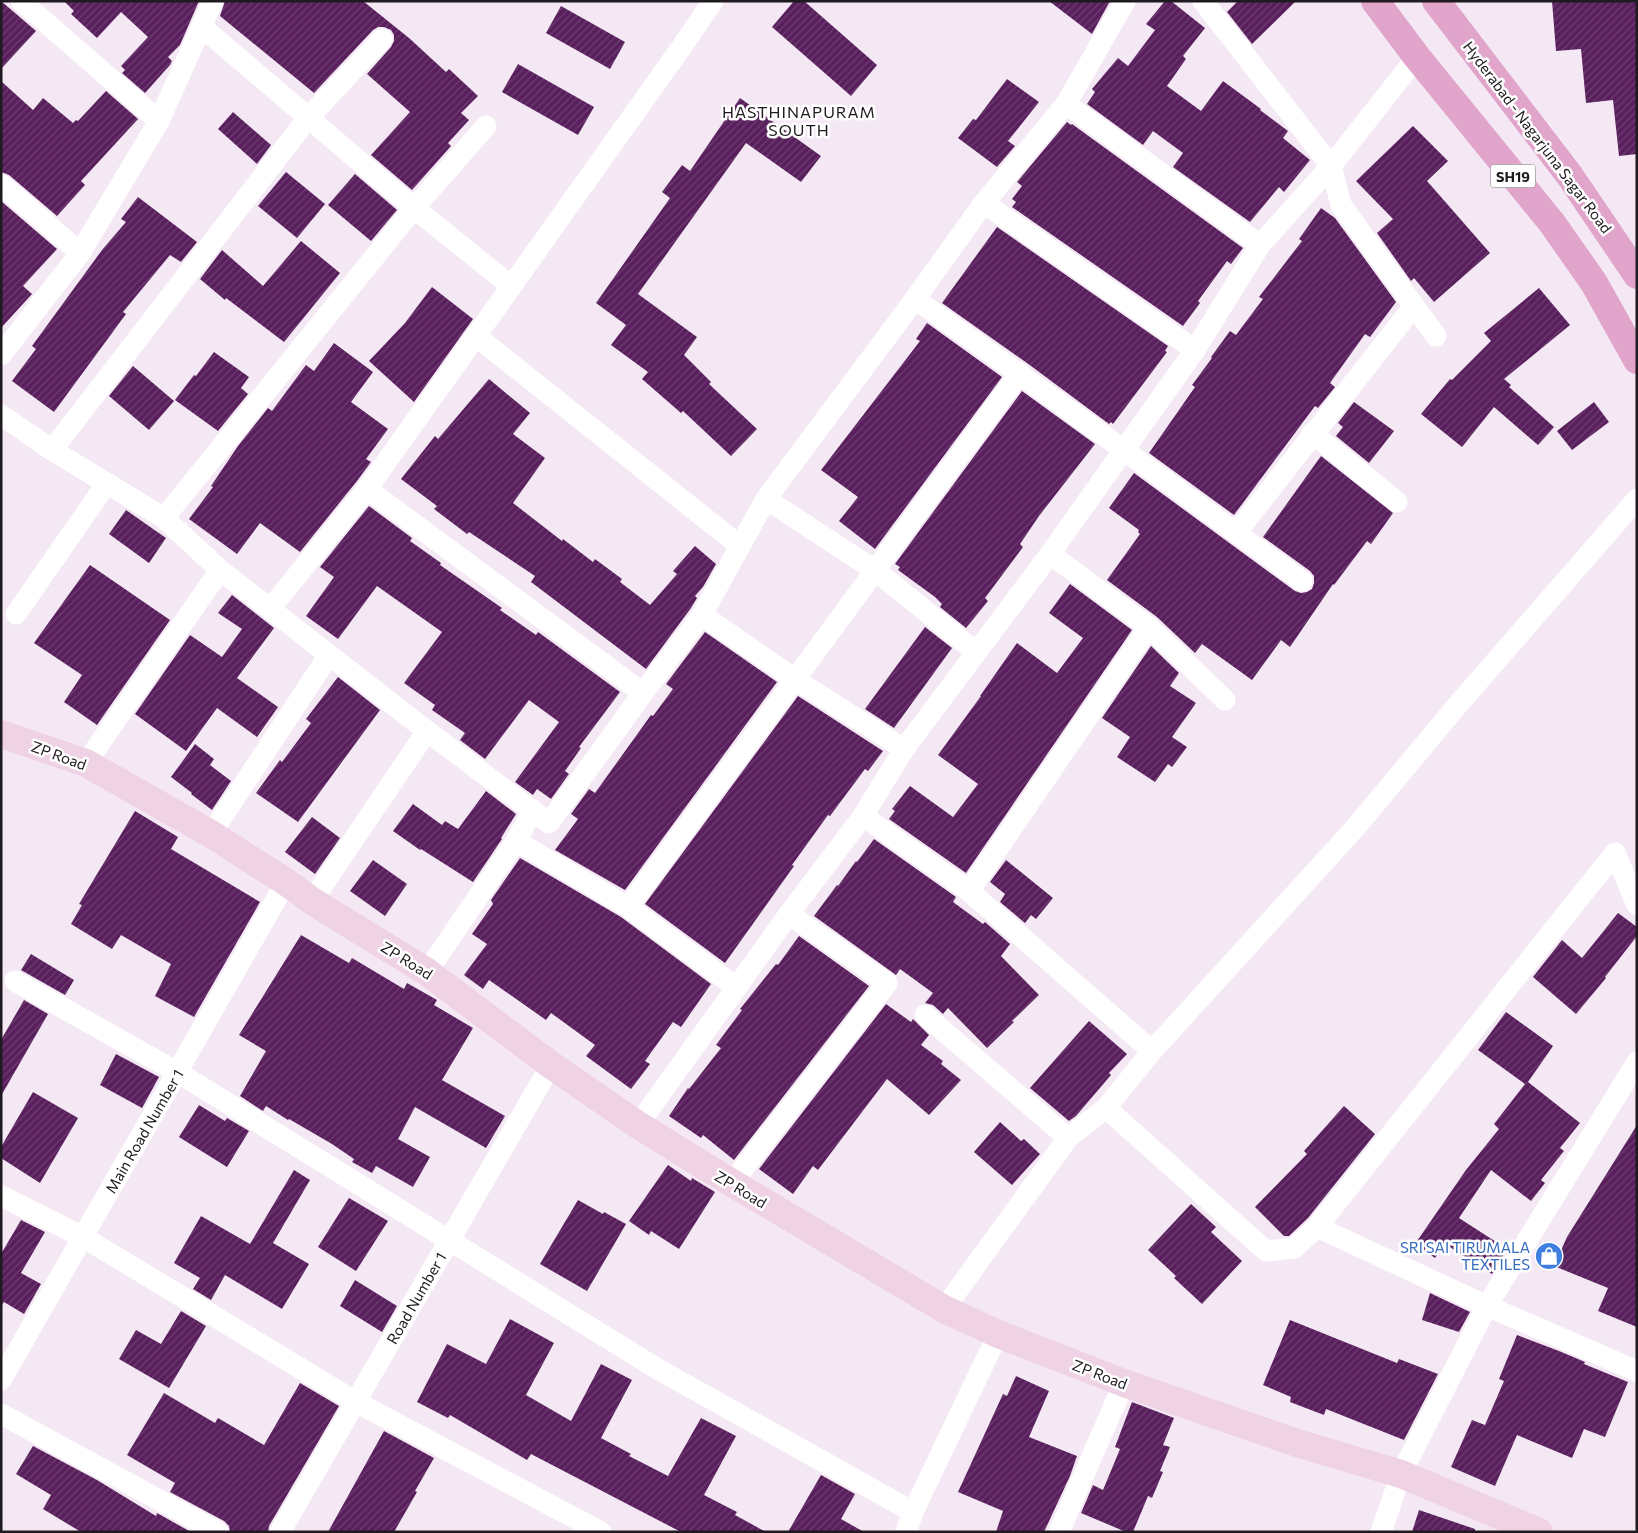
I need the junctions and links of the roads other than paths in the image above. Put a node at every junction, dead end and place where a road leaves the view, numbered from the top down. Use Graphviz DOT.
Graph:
graph roads {
  1 [pos="21,1"];
  2 [pos="213,1"];
  3 [pos="713,1"];
  4 [pos="1125,1"];
  5 [pos="1203,1"];
  6 [pos="1375,1"];
  7 [pos="1436,1"];
  8 [pos="202,28"];
  9 [pos="382,39"];
  10 [pos="1417,57"];
  11 [pos="1066,104"];
  12 [pos="308,118"];
  13 [pos="159,121"];
  14 [pos="486,126"];
  15 [pos="1331,166"];
  16 [pos="1,184"];
  17 [pos="984,203"];
  18 [pos="414,208"];
  19 [pos="1260,245"];
  20 [pos="80,253"];
  21 [pos="1637,275"];
  22 [pos="511,286"];
  23 [pos="915,299"];
  24 [pos="1414,306"];
  25 [pos="476,336"];
  26 [pos="1436,336"];
  27 [pos="1195,350"];
  28 [pos="1,355"];
  29 [pos="1637,360"];
  30 [pos="1020,373"];
  31 [pos="1,414"];
  32 [pos="1312,433"];
  33 [pos="52,450"];
  34 [pos="1123,451"];
  35 [pos="107,483"];
  36 [pos="367,489"];
  37 [pos="766,499"];
  38 [pos="1637,499"];
  39 [pos="1396,502"];
  40 [pos="164,518"];
  41 [pos="1236,533"];
  42 [pos="740,546"];
  43 [pos="1050,554"];
  44 [pos="220,570"];
  45 [pos="876,571"];
  46 [pos="1302,581"];
  47 [pos="270,609"];
  48 [pos="16,614"];
  49 [pos="702,615"];
  50 [pos="1149,627"];
  51 [pos="976,652"];
  52 [pos="329,655"];
  53 [pos="796,680"];
  54 [pos="643,693"];
  55 [pos="1225,700"];
  56 [pos="427,731"];
  57 [pos="1,734"];
  58 [pos="904,749"];
  59 [pos="86,763"];
  60 [pos="533,810"];
  61 [pos="863,816"];
  62 [pos="211,834"];
  63 [pos="516,841"];
  64 [pos="286,882"];
  65 [pos="969,891"];
  66 [pos="312,901"];
  67 [pos="1637,905"];
  68 [pos="628,907"];
  69 [pos="789,914"];
  70 [pos="427,972"];
  71 [pos="15,981"];
  72 [pos="736,987"];
  73 [pos="925,1015"];
  74 [pos="1152,1050"];
  75 [pos="1637,1062"];
  76 [pos="551,1065"];
  77 [pos="177,1072"];
  78 [pos="1106,1108"];
  79 [pos="638,1125"];
  80 [pos="1068,1138"];
  81 [pos="732,1183"];
  82 [pos="1,1196"];
  83 [pos="1317,1227"];
  84 [pos="84,1237"];
  85 [pos="450,1239"];
  86 [pos="1487,1306"];
  87 [pos="944,1309"];
  88 [pos="998,1334"];
  89 [pos="1637,1371"];
  90 [pos="1,1380"];
  91 [pos="1124,1383"];
  92 [pos="356,1402"];
  93 [pos="1,1414"];
  94 [pos="1401,1474"];
  95 [pos="913,1512"];
  96 [pos="218,1532"];
  97 [pos="280,1532"];
  98 [pos="602,1532"];
  99 [pos="906,1532"];
  100 [pos="1059,1532"];
  101 [pos="1381,1532"];
  102 [pos="1539,1532"];
  1 -- 13 [label="street"];
  2 -- 8 [label="street"];
  3 -- 22 [label="street"];
  4 -- 11 [label="street"];
  5 -- 15 [label="street"];
  6 -- 10 [label="main road, SH19"];
  7 -- 21 [label="main road, Hyderabad - Nagarjuna Sagar Road / SH19"];
  8 -- 12 [label="street"];
  8 -- 13 [label="street"];
  9 -- 12 [label="street"];
  10 -- 15 [label="street"];
  10 -- 29 [label="main road, SH19"];
  11 -- 17 [label="street"];
  11 -- 19 [label="street"];
  12 -- 18 [label="street"];
  12 -- 33 [label="street"];
  13 -- 20 [label="street"];
  14 -- 18 [label="street"];
  15 -- 19 [label="street"];
  15 -- 24 [label="street"];
  16 -- 20 [label="street"];
  17 -- 23 [label="street"];
  17 -- 27 [label="street"];
  18 -- 22 [label="street"];
  18 -- 40 [label="street"];
  19 -- 27 [label="street"];
  20 -- 28 [label="street"];
  22 -- 25 [label="street"];
  23 -- 30 [label="street"];
  23 -- 37 [label="street"];
  24 -- 26 [label="street"];
  24 -- 32 [label="street"];
  25 -- 36 [label="street"];
  25 -- 42 [label="street"];
  27 -- 34 [label="street"];
  30 -- 34 [label="street"];
  30 -- 45 [label="street"];
  31 -- 33 [label="street"];
  32 -- 39 [label="street"];
  32 -- 41 [label="street"];
  33 -- 35 [label="street"];
  34 -- 41 [label="street"];
  34 -- 43 [label="street"];
  35 -- 40 [label="street"];
  35 -- 48 [label="street"];
  36 -- 47 [label="street"];
  36 -- 54 [label="street"];
  37 -- 42 [label="street"];
  37 -- 45 [label="street"];
  38 -- 74 [label="street"];
  40 -- 44 [label="street"];
  41 -- 46 [label="street"];
  42 -- 49 [label="street"];
  43 -- 50 [label="street"];
  43 -- 51 [label="street"];
  44 -- 47 [label="street"];
  44 -- 59 [label="street"];
  45 -- 51 [label="street"];
  45 -- 53 [label="street"];
  47 -- 52 [label="street"];
  49 -- 53 [label="street"];
  49 -- 54 [label="street"];
  50 -- 55 [label="street"];
  50 -- 65 [label="street"];
  51 -- 58 [label="street"];
  52 -- 56 [label="street"];
  52 -- 62 [label="street"];
  53 -- 58 [label="street"];
  53 -- 68 [label="street"];
  54 -- 60 [label="street"];
  56 -- 60 [label="street"];
  56 -- 66 [label="street"];
  57 -- 59 [label="street, ZP Road"];
  58 -- 61 [label="street"];
  59 -- 62 [label="street, ZP Road"];
  60 -- 63 [label="street"];
  61 -- 65 [label="street"];
  61 -- 69 [label="street"];
  62 -- 64 [label="street, ZP Road"];
  63 -- 68 [label="street"];
  63 -- 70 [label="street"];
  64 -- 66 [label="street, ZP Road"];
  64 -- 77 [label="street, Main Road Number 1"];
  65 -- 74 [label="street"];
  66 -- 70 [label="street, ZP Road"];
  67 -- 83 [label="street"];
  68 -- 72 [label="street"];
  69 -- 72 [label="street"];
  69 -- 81 [label="street"];
  70 -- 76 [label="street, ZP Road"];
  71 -- 77 [label="street"];
  72 -- 79 [label="street"];
  73 -- 80 [label="street"];
  74 -- 78 [label="street"];
  75 -- 86 [label="street"];
  76 -- 79 [label="street, ZP Road"];
  76 -- 85 [label="street, Road Number 1"];
  77 -- 84 [label="street, Main Road Number 1"];
  77 -- 85 [label="street"];
  78 -- 80 [label="street"];
  78 -- 83 [label="street"];
  79 -- 81 [label="street, ZP Road"];
  80 -- 87 [label="street"];
  81 -- 87 [label="street, ZP Road"];
  82 -- 84 [label="street"];
  83 -- 86 [label="street"];
  84 -- 90 [label="street, Main Road Number 1"];
  84 -- 92 [label="street"];
  85 -- 92 [label="street, Road Number 1"];
  85 -- 95 [label="street"];
  86 -- 89 [label="street"];
  86 -- 94 [label="street"];
  87 -- 88 [label="street, ZP Road"];
  88 -- 91 [label="street, ZP Road"];
  88 -- 95 [label="street"];
  91 -- 94 [label="street, ZP Road"];
  91 -- 100 [label="street"];
  92 -- 97 [label="street, Road Number 1"];
  92 -- 98 [label="street"];
  93 -- 96 [label="street"];
  94 -- 101 [label="street"];
  94 -- 102 [label="street, ZP Road"];
  95 -- 99 [label="street"];
}
